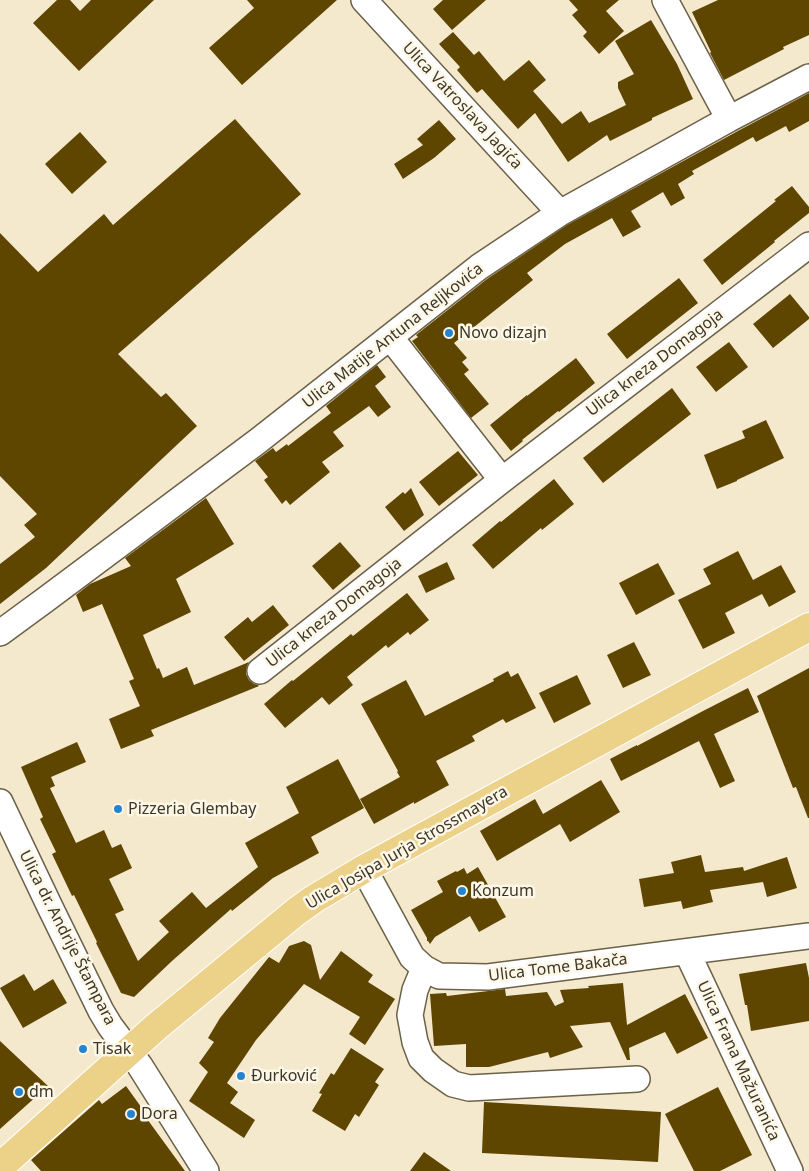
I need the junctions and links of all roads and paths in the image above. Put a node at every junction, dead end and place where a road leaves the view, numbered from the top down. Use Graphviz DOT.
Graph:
graph roads {
  1 [pos="364,0"];
  2 [pos="665,0"];
  3 [pos="809,77"];
  4 [pos="729,118"];
  5 [pos="560,213"];
  6 [pos="808,245"];
  7 [pos="390,337"];
  8 [pos="502,480"];
  9 [pos="809,627"];
  10 [pos="0,633"];
  11 [pos="260,671"];
  12 [pos="0,802"];
  13 [pos="364,869"];
  14 [pos="809,936"];
  15 [pos="687,952"];
  16 [pos="424,968"];
  17 [pos="128,1051"];
  18 [pos="637,1080"];
  19 [pos="0,1167"];
  20 [pos="206,1171"];
  21 [pos="790,1171"];
  1 -- 5 [label="street, Ulica Vatroslava Jagića"];
  2 -- 4 [label="street"];
  3 -- 4 [label="street, Ulica Matije Antuna Reljkovića"];
  4 -- 5 [label="street, Ulica Matije Antuna Reljkovića"];
  5 -- 7 [label="street, Ulica Matije Antuna Reljkovića"];
  6 -- 8 [label="street, Ulica kneza Domagoja"];
  7 -- 8 [label="street"];
  7 -- 10 [label="street, Ulica Matije Antuna Reljkovića"];
  8 -- 11 [label="street, Ulica kneza Domagoja"];
  9 -- 13 [label="main road, Ulica Josipa Jurja Strossmayera"];
  12 -- 17 [label="street, Ulica dr. Andrije Štampara"];
  13 -- 16 [label="street, Ulica Tome Bakača"];
  13 -- 17 [label="main road, Ulica Josipa Jurja Strossmayera"];
  14 -- 15 [label="street, Ulica Tome Bakača"];
  15 -- 16 [label="street, Ulica Tome Bakača"];
  15 -- 21 [label="street, Ulica Frana Mažuranića"];
  16 -- 18 [label="street"];
  17 -- 19 [label="main road, Ulica Josipa Jurja Strossmayera"];
  17 -- 20 [label="street, Ulica dr. Andrije Štampara"];
}
